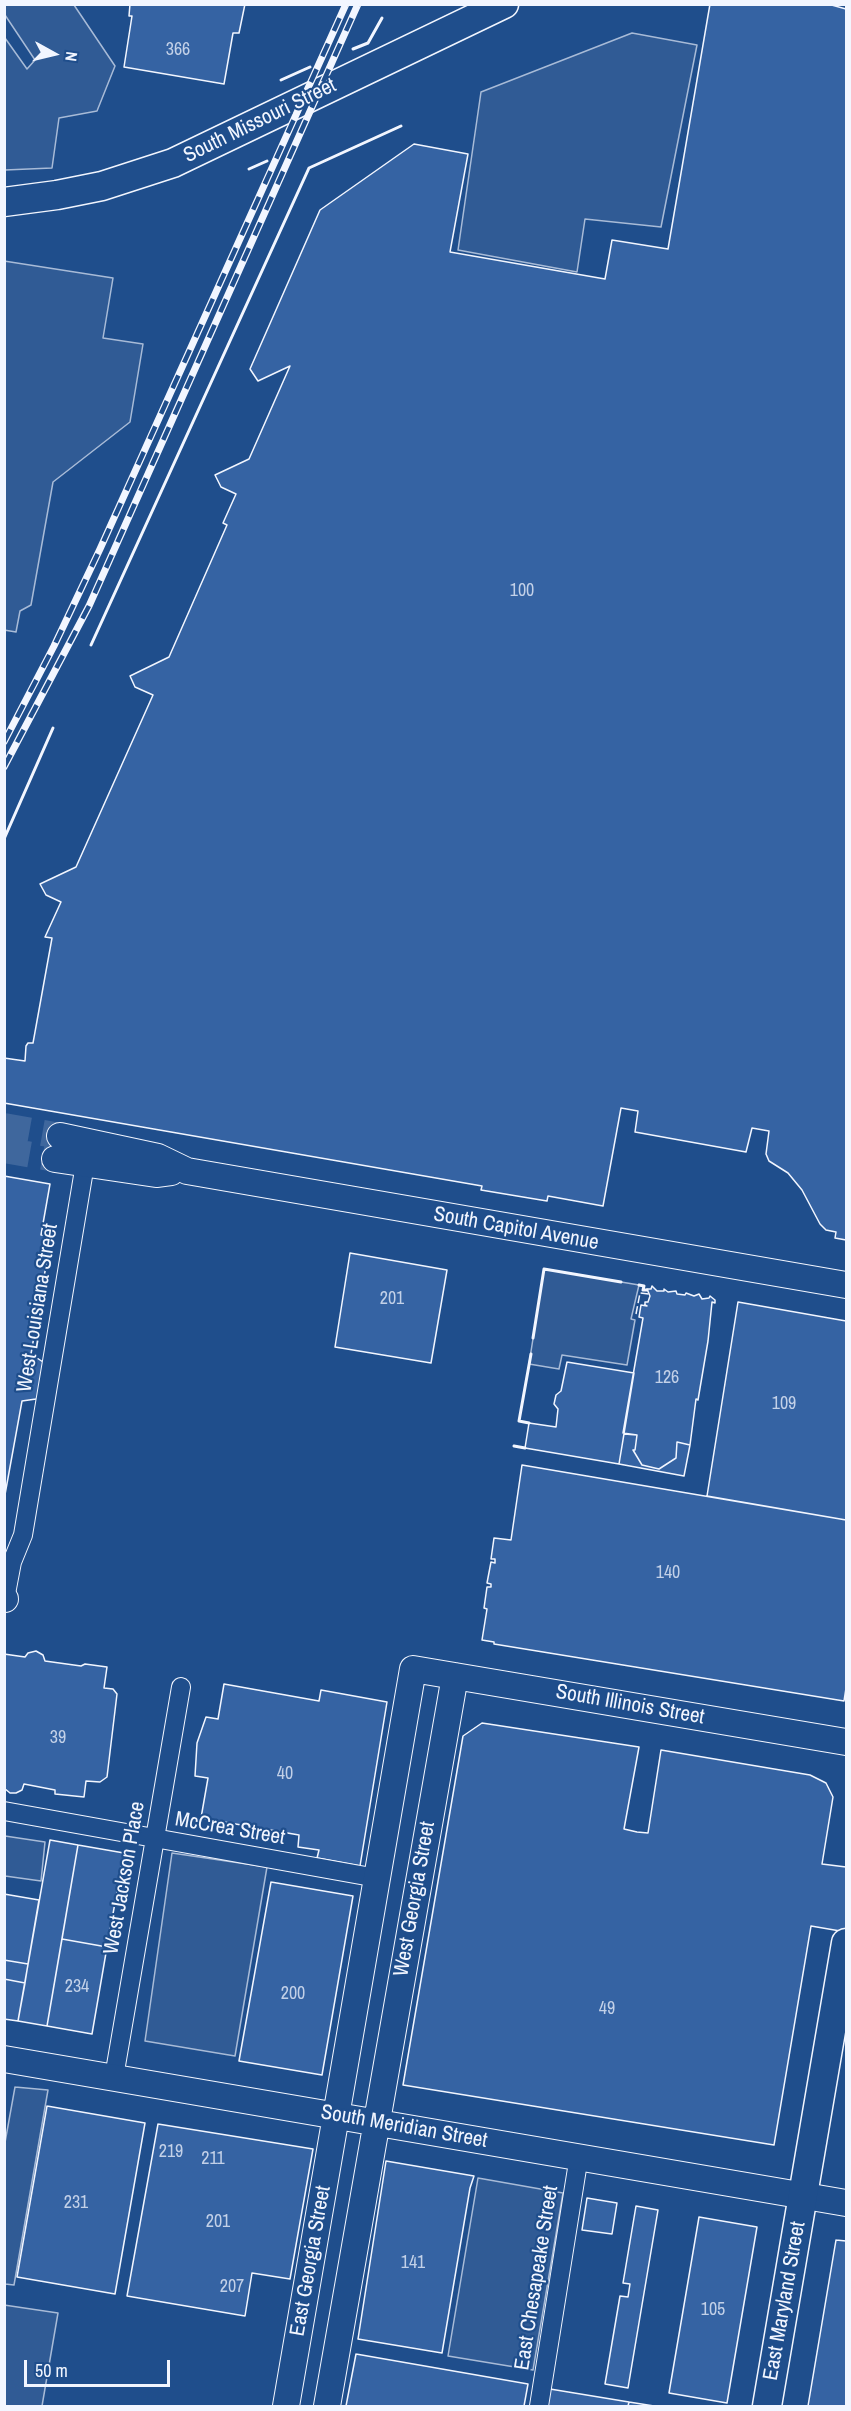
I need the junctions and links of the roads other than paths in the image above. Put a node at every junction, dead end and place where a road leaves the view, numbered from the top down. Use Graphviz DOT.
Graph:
graph roads {
  1 [pos="504,4"];
  2 [pos="4,202"];
  3 [pos="85,1164"];
  4 [pos="187,1171"];
  5 [pos="846,1285"];
  6 [pos="5,1599"];
  7 [pos="413,1669"];
  8 [pos="455,1676"];
  9 [pos="181,1686"];
  10 [pos="846,1742"];
  11 [pos="4,1811"];
  12 [pos="155,1839"];
  13 [pos="377,1878"];
  14 [pos="846,1943"];
  15 [pos="4,2059"];
  16 [pos="114,2077"];
  17 [pos="337,2115"];
  18 [pos="376,2122"];
  19 [pos="579,2156"];
  20 [pos="804,2195"];
  21 [pos="846,2203"];
  22 [pos="286,2406"];
  23 [pos="327,2406"];
  24 [pos="539,2406"];
  25 [pos="767,2406"];
  1 -- 2 [label="main road, South Missouri Street"];
  3 -- 4 [label="main road, South Capitol Avenue"];
  3 -- 4 [label="main road, South Capitol Avenue"];
  3 -- 6 [label="street, West Louisiana Street"];
  4 -- 5 [label="main road, South Capitol Avenue"];
  7 -- 8 [label="main road, South Illinois Street"];
  7 -- 13 [label="main road, West Georgia Street"];
  8 -- 10 [label="main road, South Illinois Street"];
  8 -- 18 [label="main road, West Georgia Street"];
  9 -- 12 [label="street, West Jackson Place"];
  11 -- 12 [label="street, McCrea Street"];
  12 -- 13 [label="street, McCrea Street"];
  12 -- 16 [label="street, West Jackson Place"];
  13 -- 17 [label="main road, West Georgia Street"];
  14 -- 20 [label="main road, East Maryland Street"];
  15 -- 16 [label="main road, South Meridian Street"];
  16 -- 17 [label="main road, South Meridian Street"];
  17 -- 18 [label="main road, South Meridian Street"];
  17 -- 22 [label="main road, East Georgia Street"];
  18 -- 19 [label="main road, South Meridian Street"];
  18 -- 23 [label="main road, East Georgia Street"];
  19 -- 20 [label="main road, South Meridian Street"];
  19 -- 24 [label="street, East Chesapeake Street"];
  20 -- 21 [label="main road, South Meridian Street"];
  20 -- 25 [label="main road, East Maryland Street"];
}
